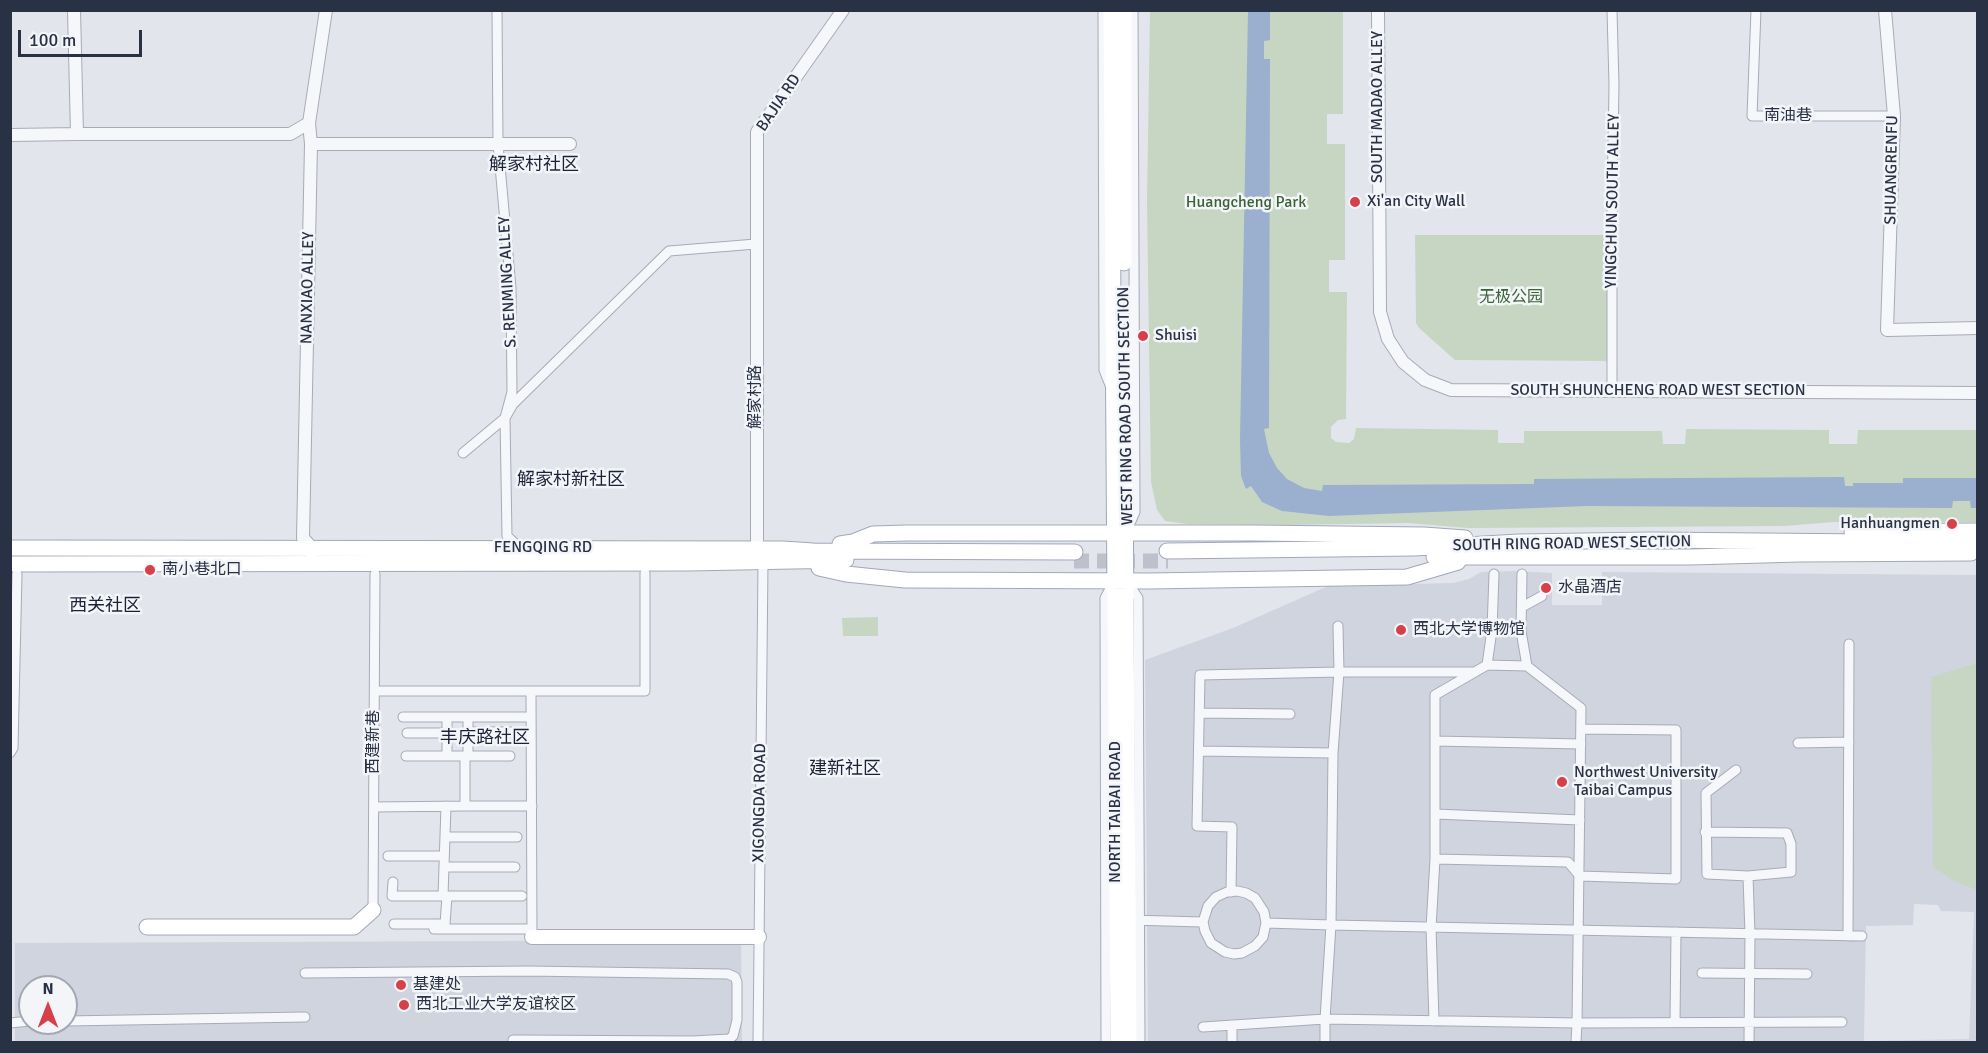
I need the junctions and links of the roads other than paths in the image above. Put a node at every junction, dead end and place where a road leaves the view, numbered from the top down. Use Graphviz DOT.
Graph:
graph roads {
  1 [pos="74,10"];
  2 [pos="326,10"];
  3 [pos="497,10"];
  4 [pos="843,10"];
  5 [pos="1103,10"];
  6 [pos="1111,10"];
  7 [pos="1124,10"];
  8 [pos="1132,10"];
  9 [pos="1378,10"];
  10 [pos="1612,10"];
  11 [pos="1756,10"];
  12 [pos="1885,10"];
  13 [pos="1894,116"];
  14 [pos="309,123"];
  15 [pos="77,134"];
  16 [pos="10,135"];
  17 [pos="311,144"];
  18 [pos="498,144"];
  19 [pos="570,144"];
  20 [pos="756,244"];
  21 [pos="1380,312"];
  22 [pos="1977,328"];
  23 [pos="1124,352"];
  24 [pos="1135,375"];
  25 [pos="1612,391"];
  26 [pos="1113,393"];
  27 [pos="1977,393"];
  28 [pos="505,418"];
  29 [pos="464,453"];
  30 [pos="1977,531"];
  31 [pos="1120,533"];
  32 [pos="1785,541"];
  33 [pos="1496,543"];
  34 [pos="1977,543"];
  35 [pos="10,548"];
  36 [pos="520,548"];
  37 [pos="783,549"];
  38 [pos="1977,554"];
  39 [pos="312,556"];
  40 [pos="1748,556"];
  41 [pos="1474,557"];
  42 [pos="764,558"];
  43 [pos="1977,563"];
  44 [pos="14,569"];
  45 [pos="375,573"];
  46 [pos="645,573"];
  47 [pos="1494,574"];
  48 [pos="1522,574"];
  49 [pos="1120,581"];
  50 [pos="1542,596"];
  51 [pos="1522,607"];
  52 [pos="1338,626"];
  53 [pos="1492,630"];
  54 [pos="1521,631"];
  55 [pos="1849,644"];
  56 [pos="1487,665"];
  57 [pos="1527,666"];
  58 [pos="1339,672"];
  59 [pos="1474,672"];
  60 [pos="375,690"];
  61 [pos="531,691"];
  62 [pos="1199,713"];
  63 [pos="1290,714"];
  64 [pos="402,717"];
  65 [pos="447,717"];
  66 [pos="468,717"];
  67 [pos="531,717"];
  68 [pos="1581,729"];
  69 [pos="468,732"];
  70 [pos="511,732"];
  71 [pos="407,733"];
  72 [pos="447,733"];
  73 [pos="1435,741"];
  74 [pos="1849,742"];
  75 [pos="1798,743"];
  76 [pos="1581,744"];
  77 [pos="1198,751"];
  78 [pos="10,753"];
  79 [pos="1333,753"];
  80 [pos="406,756"];
  81 [pos="447,756"];
  82 [pos="466,756"];
  83 [pos="510,756"];
  84 [pos="1736,770"];
  85 [pos="446,806"];
  86 [pos="465,806"];
  87 [pos="532,806"];
  88 [pos="374,807"];
  89 [pos="1435,814"];
  90 [pos="1580,820"];
  91 [pos="1706,832"];
  92 [pos="445,837"];
  93 [pos="517,837"];
  94 [pos="388,856"];
  95 [pos="444,856"];
  96 [pos="1435,859"];
  97 [pos="444,867"];
  98 [pos="515,867"];
  99 [pos="1580,876"];
  100 [pos="1748,876"];
  101 [pos="393,882"];
  102 [pos="1231,892"];
  103 [pos="445,896"];
  104 [pos="522,896"];
  105 [pos="373,910"];
  106 [pos="1134,920"];
  107 [pos="1203,922"];
  108 [pos="1266,923"];
  109 [pos="394,924"];
  110 [pos="1331,924"];
  111 [pos="147,927"];
  112 [pos="1431,928"];
  113 [pos="434,929"];
  114 [pos="1579,930"];
  115 [pos="1676,932"];
  116 [pos="532,933"];
  117 [pos="1750,934"];
  118 [pos="1848,936"];
  119 [pos="1862,936"];
  120 [pos="759,937"];
  121 [pos="305,973"];
  122 [pos="1702,973"];
  123 [pos="1750,973"];
  124 [pos="1807,974"];
  125 [pos="305,1017"];
  126 [pos="1325,1019"];
  127 [pos="78,1021"];
  128 [pos="1434,1021"];
  129 [pos="1749,1022"];
  130 [pos="1842,1022"];
  131 [pos="1577,1023"];
  132 [pos="1675,1023"];
  133 [pos="1232,1025"];
  134 [pos="1203,1027"];
  135 [pos="513,1042"];
  136 [pos="758,1042"];
  137 [pos="1106,1042"];
  138 [pos="1118,1042"];
  139 [pos="1130,1042"];
  140 [pos="1140,1042"];
  141 [pos="1232,1042"];
  142 [pos="1325,1042"];
  143 [pos="1576,1042"];
  144 [pos="1749,1042"];
  1 -- 15 [label="street"];
  2 -- 14 [label="street, NANXIAO ALLEY"];
  3 -- 18 [label="street, S. RENMING ALLEY"];
  4 -- 20 [label="street, BAJIA RD"];
  5 -- 26 [label="street, WEST RING ROAD SOUTH SECTION"];
  6 -- 26 [label="main road, WEST RING ROAD SOUTH SECTION"];
  7 -- 23 [label="main road, WEST RING ROAD SOUTH SECTION"];
  8 -- 24 [label="street, WEST RING ROAD SOUTH SECTION"];
  9 -- 21 [label="street, SOUTH MADAO ALLEY"];
  10 -- 25 [label="street, YINGCHUN SOUTH ALLEY"];
  11 -- 13 [label="street, 南油巷"];
  12 -- 13 [label="street, SHUANGRENFU"];
  13 -- 22 [label="street, SHUANGRENFU"];
  14 -- 15 [label="street"];
  14 -- 17 [label="street, NANXIAO ALLEY"];
  15 -- 16 [label="street"];
  17 -- 18 [label="street"];
  17 -- 39 [label="street, NANXIAO ALLEY"];
  18 -- 19 [label="street"];
  18 -- 28 [label="street, S. RENMING ALLEY"];
  20 -- 28 [label="street"];
  20 -- 42 [label="street, 解家村路"];
  21 -- 25 [label="street, SOUTH SHUNCHENG ROAD WEST SECTION"];
  23 -- 24 [label="street"];
  23 -- 31 [label="main road, WEST RING ROAD SOUTH SECTION"];
  24 -- 31 [label="street, WEST RING ROAD SOUTH SECTION"];
  25 -- 27 [label="street, SOUTH SHUNCHENG ROAD WEST SECTION"];
  26 -- 31 [label="main road, WEST RING ROAD SOUTH SECTION"];
  28 -- 29 [label="street"];
  28 -- 36 [label="street, S. RENMING ALLEY"];
  30 -- 32 [label="main road"];
  31 -- 33 [label="main road"];
  31 -- 37 [label="main road"];
  31 -- 49 [label="main road, WEST RING ROAD SOUTH SECTION"];
  32 -- 33 [label="main road, SOUTH RING ROAD WEST SECTION"];
  32 -- 34 [label="main road, SOUTH RING ROAD WEST SECTION"];
  33 -- 41 [label="main road, SOUTH RING ROAD WEST SECTION"];
  35 -- 39 [label="main road, FENGQING RD"];
  36 -- 39 [label="main road, FENGQING RD"];
  36 -- 42 [label="main road, FENGQING RD"];
  37 -- 42 [label="main road, FENGQING RD"];
  37 -- 42 [label="main road, FENGQING RD"];
  38 -- 40 [label="main road, SOUTH RING ROAD WEST SECTION"];
  39 -- 42 [label="main road, FENGQING RD"];
  39 -- 44 [label="main road, FENGQING RD"];
  40 -- 41 [label="main road, SOUTH RING ROAD WEST SECTION"];
  40 -- 43 [label="main road, SOUTH RING ROAD WEST SECTION"];
  41 -- 49 [label="main road"];
  42 -- 49 [label="main road"];
  42 -- 120 [label="street, XIGONGDA ROAD"];
  44 -- 78 [label="street"];
  45 -- 60 [label="street, 西建新巷"];
  46 -- 61 [label="street"];
  47 -- 53 [label="street"];
  48 -- 51 [label="street"];
  49 -- 106 [label="main road, NORTH TAIBAI ROAD"];
  49 -- 137 [label="street"];
  49 -- 138 [label="main road, NORTH TAIBAI ROAD"];
  50 -- 51 [label="street"];
  51 -- 54 [label="street"];
  52 -- 58 [label="street"];
  53 -- 54 [label="street"];
  53 -- 56 [label="street"];
  54 -- 57 [label="street"];
  55 -- 74 [label="street"];
  56 -- 57 [label="street"];
  56 -- 59 [label="street"];
  57 -- 68 [label="street"];
  58 -- 59 [label="street"];
  58 -- 62 [label="street"];
  58 -- 79 [label="street"];
  59 -- 73 [label="street"];
  60 -- 61 [label="street"];
  60 -- 88 [label="street, 西建新巷"];
  61 -- 67 [label="street"];
  62 -- 63 [label="street"];
  62 -- 77 [label="street"];
  64 -- 65 [label="street"];
  65 -- 66 [label="street"];
  65 -- 72 [label="street"];
  66 -- 67 [label="street"];
  66 -- 69 [label="street"];
  67 -- 87 [label="street"];
  68 -- 76 [label="street"];
  68 -- 99 [label="street"];
  69 -- 70 [label="street"];
  69 -- 82 [label="street"];
  71 -- 72 [label="street"];
  72 -- 81 [label="street"];
  73 -- 76 [label="street"];
  73 -- 89 [label="street"];
  74 -- 75 [label="street"];
  74 -- 118 [label="street"];
  76 -- 90 [label="street"];
  77 -- 79 [label="street"];
  77 -- 102 [label="street"];
  79 -- 110 [label="street"];
  80 -- 81 [label="street"];
  81 -- 82 [label="street"];
  82 -- 83 [label="street"];
  82 -- 86 [label="street"];
  84 -- 91 [label="street"];
  85 -- 86 [label="street"];
  85 -- 88 [label="street"];
  85 -- 92 [label="street"];
  86 -- 87 [label="street"];
  87 -- 116 [label="street"];
  88 -- 105 [label="street, 西建新巷"];
  89 -- 90 [label="street"];
  89 -- 96 [label="street"];
  90 -- 99 [label="street"];
  91 -- 100 [label="street"];
  91 -- 100 [label="street"];
  92 -- 93 [label="street"];
  92 -- 95 [label="street"];
  94 -- 95 [label="street"];
  95 -- 97 [label="street"];
  96 -- 99 [label="street"];
  96 -- 112 [label="street"];
  97 -- 98 [label="street"];
  97 -- 103 [label="street"];
  99 -- 114 [label="street"];
  100 -- 117 [label="street"];
  101 -- 103 [label="street"];
  102 -- 107 [label="street"];
  102 -- 108 [label="street"];
  103 -- 104 [label="street"];
  103 -- 109 [label="street"];
  105 -- 111 [label="main road"];
  106 -- 107 [label="street"];
  106 -- 139 [label="main road, NORTH TAIBAI ROAD"];
  106 -- 140 [label="street"];
  107 -- 108 [label="street"];
  108 -- 110 [label="street"];
  110 -- 112 [label="street"];
  110 -- 126 [label="street"];
  112 -- 114 [label="street"];
  112 -- 128 [label="street"];
  113 -- 116 [label="street"];
  114 -- 115 [label="street"];
  114 -- 131 [label="street"];
  115 -- 117 [label="street"];
  115 -- 132 [label="street"];
  116 -- 120 [label="main road"];
  117 -- 118 [label="street"];
  117 -- 123 [label="street"];
  118 -- 119 [label="street"];
  120 -- 136 [label="street, XIGONGDA ROAD"];
  121 -- 135 [label="street"];
  122 -- 123 [label="street"];
  123 -- 124 [label="street"];
  123 -- 129 [label="street"];
  125 -- 127 [label="street"];
  126 -- 128 [label="street"];
  126 -- 133 [label="street"];
  126 -- 142 [label="street"];
  128 -- 131 [label="street"];
  129 -- 130 [label="street"];
  129 -- 132 [label="street"];
  129 -- 144 [label="street"];
  131 -- 132 [label="street"];
  131 -- 143 [label="street"];
  133 -- 134 [label="street"];
  133 -- 141 [label="street"];
}
